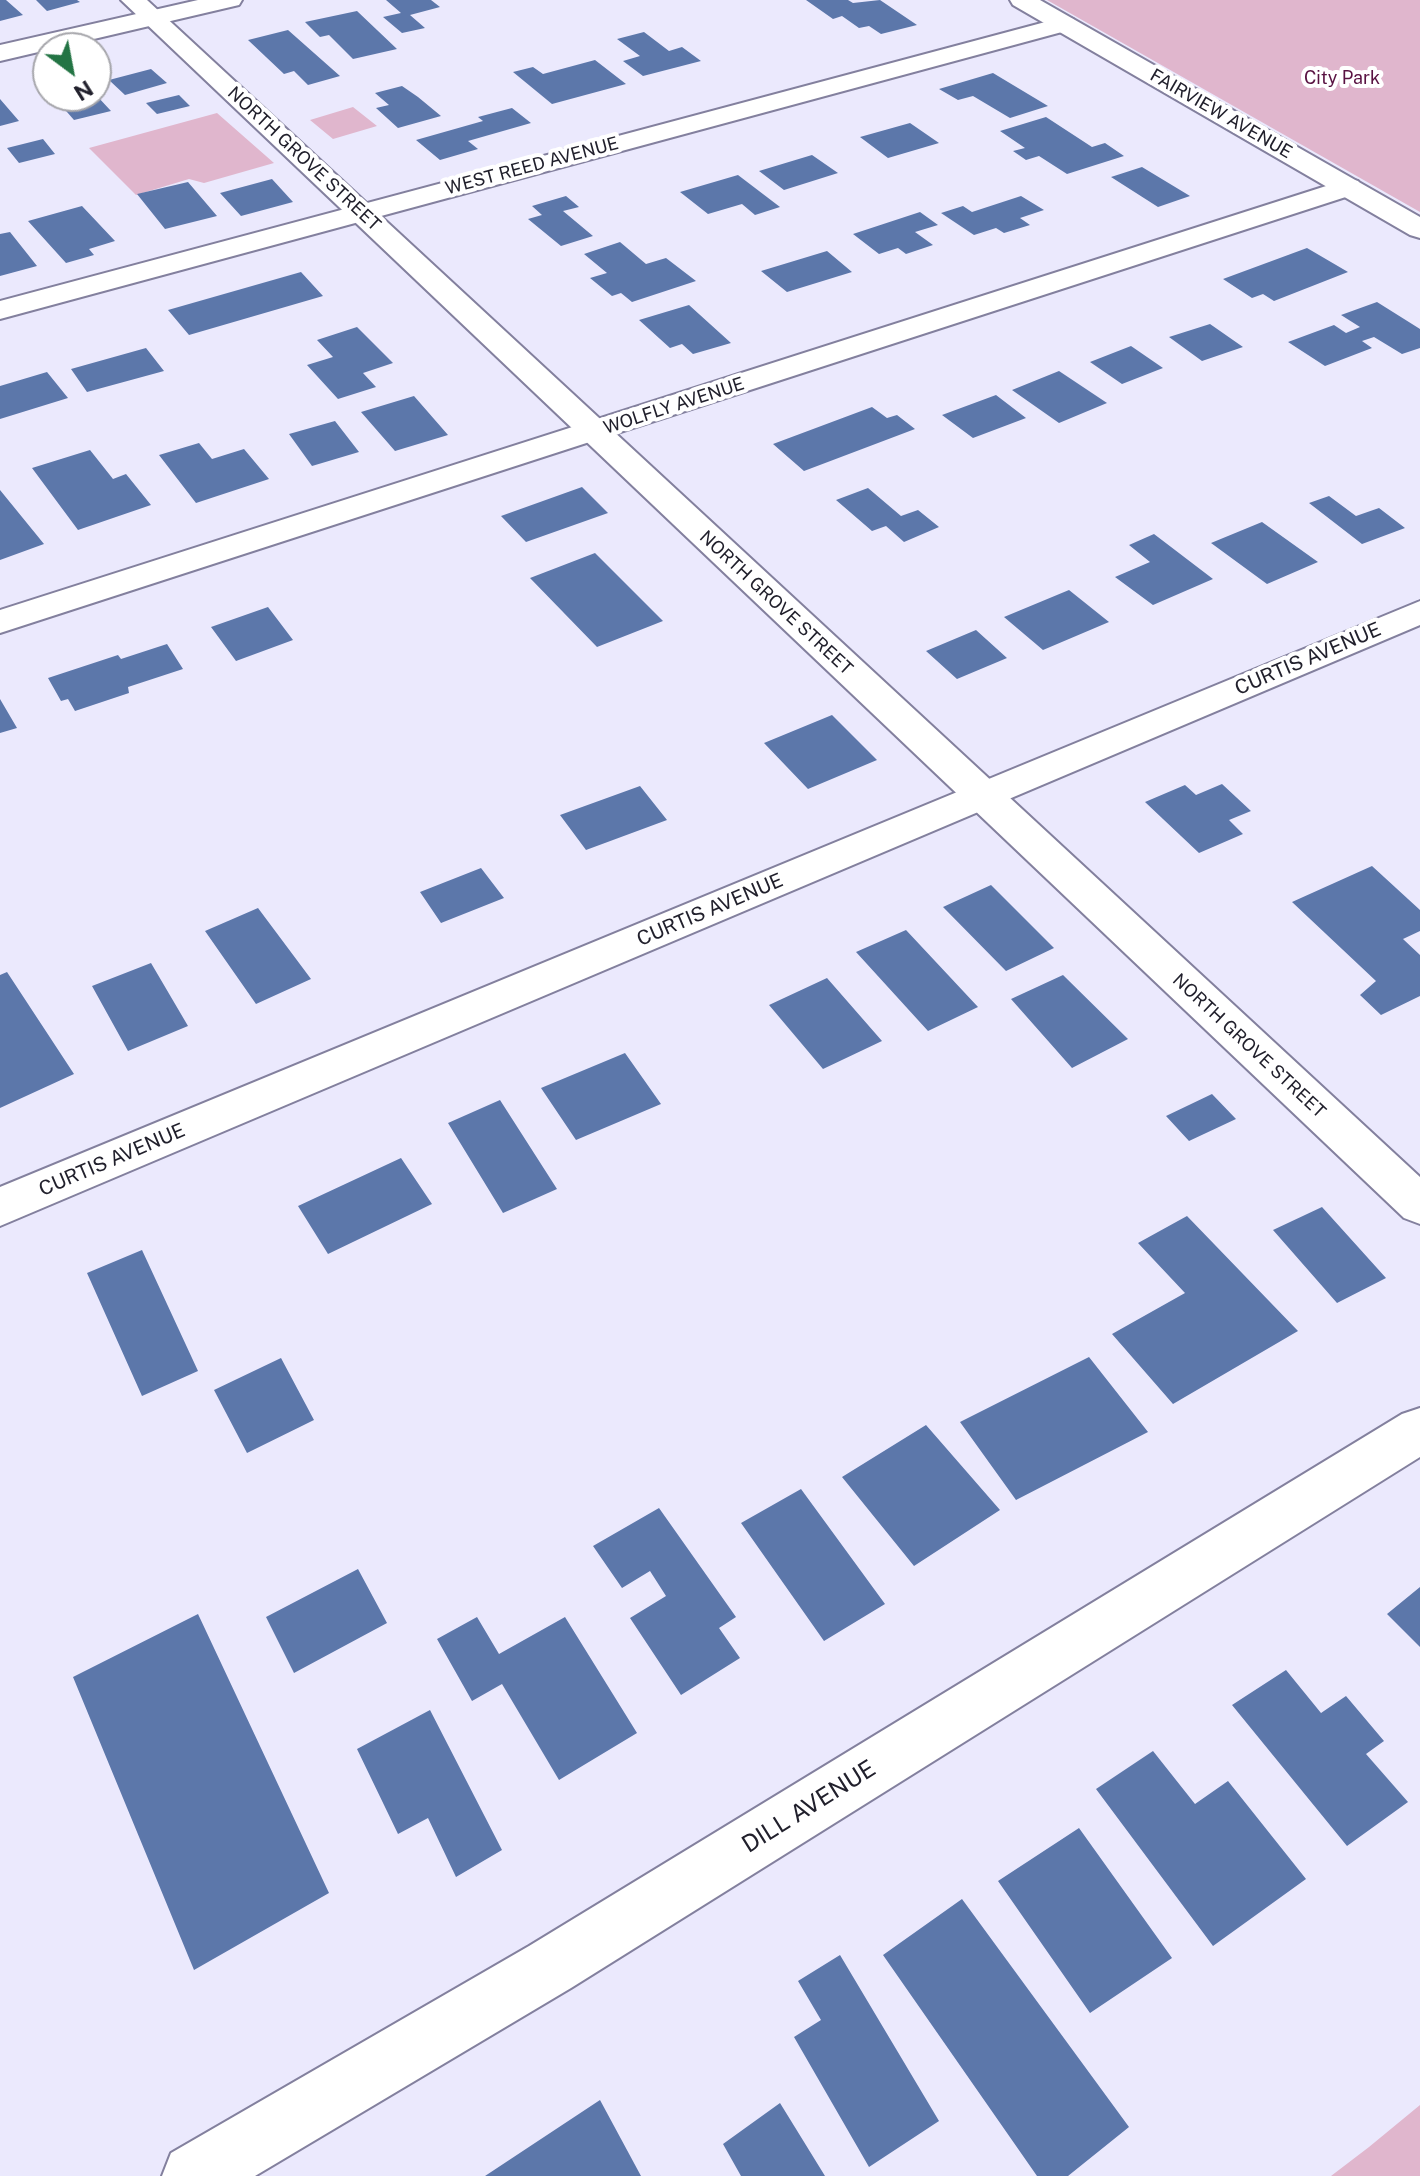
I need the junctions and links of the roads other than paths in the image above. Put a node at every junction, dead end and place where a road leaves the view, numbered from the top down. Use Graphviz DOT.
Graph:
graph roads {
  1 [pos="230,0"];
  2 [pos="1022,0"];
  3 [pos="142,9"];
  4 [pos="1064,24"];
  5 [pos="0,53"];
  6 [pos="1348,187"];
  7 [pos="360,212"];
  8 [pos="1420,229"];
  9 [pos="0,310"];
  10 [pos="595,432"];
  11 [pos="1420,612"];
  12 [pos="0,622"];
  13 [pos="980,797"];
  14 [pos="1420,1205"];
  15 [pos="0,1207"];
  16 [pos="1420,1430"];
  17 [pos="194,2176"];
  1 -- 3 [label="street"];
  2 -- 4 [label="street, FAIRVIEW AVENUE"];
  3 -- 5 [label="street"];
  3 -- 7 [label="street, NORTH GROVE STREET"];
  4 -- 6 [label="street, FAIRVIEW AVENUE"];
  4 -- 7 [label="street, WEST REED AVENUE"];
  6 -- 8 [label="street, FAIRVIEW AVENUE"];
  6 -- 10 [label="street, WOLFLY AVENUE"];
  7 -- 9 [label="street, WEST REED AVENUE"];
  7 -- 10 [label="street, NORTH GROVE STREET"];
  10 -- 12 [label="street, WOLFLY AVENUE"];
  10 -- 13 [label="street, NORTH GROVE STREET"];
  11 -- 13 [label="street, CURTIS AVENUE"];
  13 -- 14 [label="street, NORTH GROVE STREET"];
  13 -- 15 [label="street, CURTIS AVENUE"];
  16 -- 17 [label="street, DILL AVENUE"];
}
